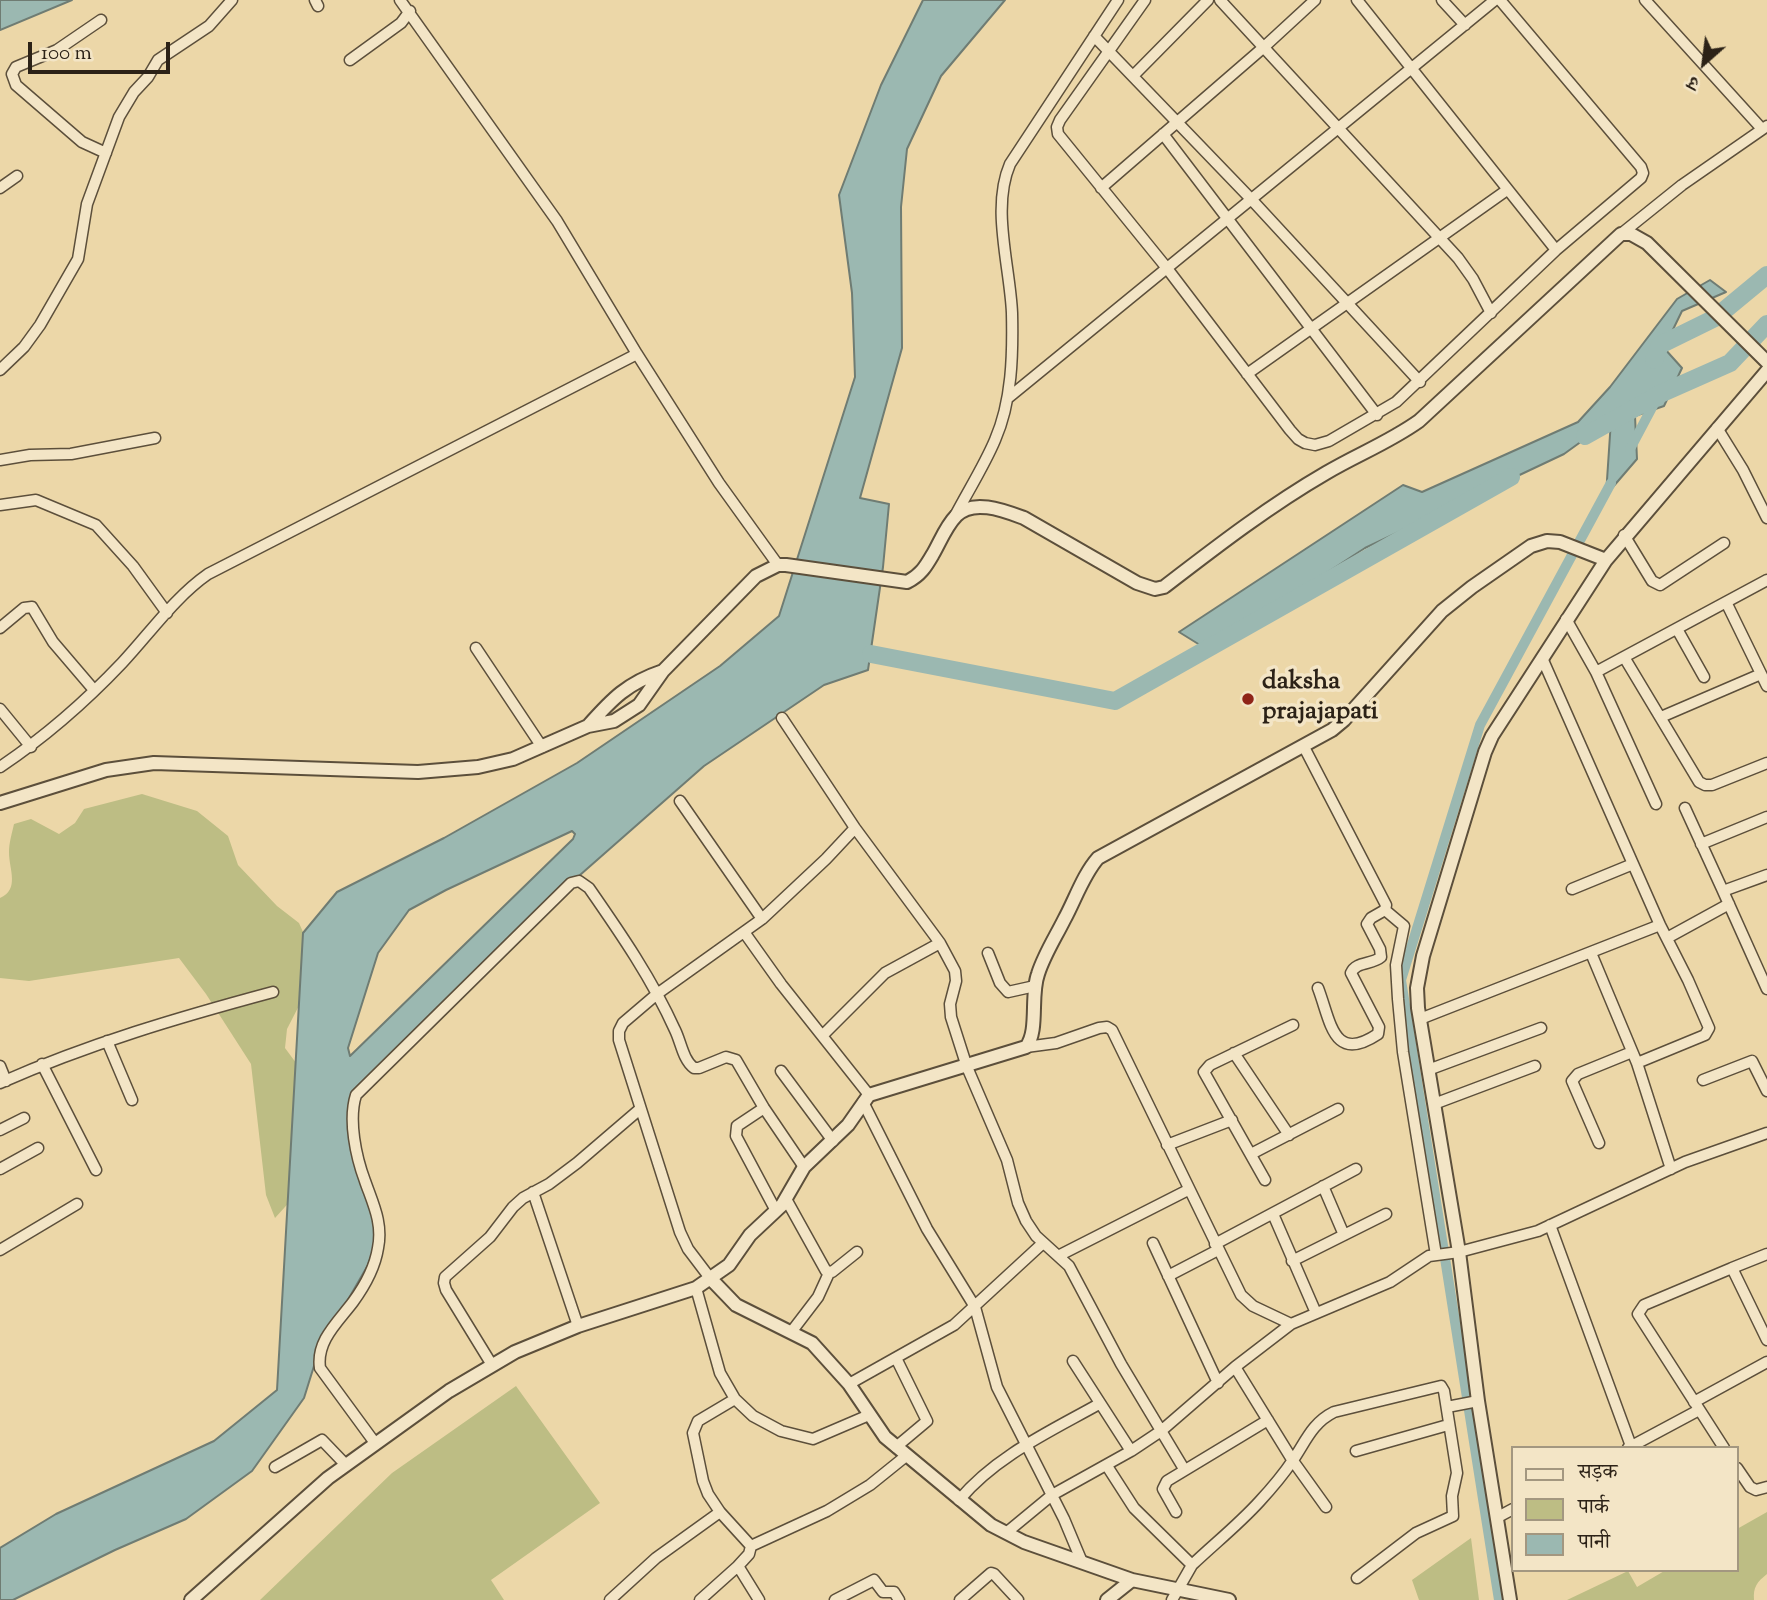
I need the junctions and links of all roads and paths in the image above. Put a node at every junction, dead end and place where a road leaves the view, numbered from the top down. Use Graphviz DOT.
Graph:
graph roads {
  1 [pos="232,0"];
  2 [pos="400,0"];
  3 [pos="1118,0"];
  4 [pos="1145,0"];
  5 [pos="1208,0"];
  6 [pos="1220,0"];
  7 [pos="1315,0"];
  8 [pos="1357,0"];
  9 [pos="1442,0"];
  10 [pos="1498,0"];
  11 [pos="1645,0"];
  12 [pos="410,12"];
  13 [pos="101,20"];
  14 [pos="1465,25"];
  15 [pos="1094,36"];
  16 [pos="1264,47"];
  17 [pos="1109,51"];
  18 [pos="350,60"];
  19 [pos="1411,70"];
  20 [pos="1133,76"];
  21 [pos="1176,122"];
  22 [pos="1765,128"];
  23 [pos="1339,129"];
  24 [pos="1163,134"];
  25 [pos="106,153"];
  26 [pos="17,176"];
  27 [pos="0,188"];
  28 [pos="1101,188"];
  29 [pos="1507,190"];
  30 [pos="1251,200"];
  31 [pos="1228,218"];
  32 [pos="1621,233"];
  33 [pos="1441,238"];
  34 [pos="1556,250"];
  35 [pos="1166,267"];
  36 [pos="1348,304"];
  37 [pos="1491,313"];
  38 [pos="1312,329"];
  39 [pos="637,354"];
  40 [pos="1763,359"];
  41 [pos="0,370"];
  42 [pos="1767,371"];
  43 [pos="1247,374"];
  44 [pos="1420,382"];
  45 [pos="1008,398"];
  46 [pos="1377,415"];
  47 [pos="1717,428"];
  48 [pos="155,438"];
  49 [pos="0,460"];
  50 [pos="0,505"];
  51 [pos="955,517"];
  52 [pos="1767,518"];
  53 [pos="1625,535"];
  54 [pos="1724,543"];
  55 [pos="1601,558"];
  56 [pos="782,565"];
  57 [pos="1767,580"];
  58 [pos="1726,602"];
  59 [pos="167,613"];
  60 [pos="1566,619"];
  61 [pos="0,628"];
  62 [pos="1678,629"];
  63 [pos="476,648"];
  64 [pos="1624,657"];
  65 [pos="1542,658"];
  66 [pos="663,671"];
  67 [pos="1596,672"];
  68 [pos="1761,674"];
  69 [pos="1704,677"];
  70 [pos="1767,686"];
  71 [pos="94,690"];
  72 [pos="0,709"];
  73 [pos="1661,717"];
  74 [pos="782,718"];
  75 [pos="588,726"];
  76 [pos="32,747"];
  77 [pos="542,747"];
  78 [pos="1304,747"];
  79 [pos="1767,763"];
  80 [pos="0,767"];
  81 [pos="680,801"];
  82 [pos="0,803"];
  83 [pos="1656,804"];
  84 [pos="1685,808"];
  85 [pos="1767,817"];
  86 [pos="855,828"];
  87 [pos="1701,844"];
  88 [pos="1633,864"];
  89 [pos="1767,875"];
  90 [pos="1572,888"];
  91 [pos="1723,891"];
  92 [pos="1729,904"];
  93 [pos="1385,909"];
  94 [pos="762,919"];
  95 [pos="1660,925"];
  96 [pos="744,932"];
  97 [pos="1667,938"];
  98 [pos="940,943"];
  99 [pos="988,953"];
  100 [pos="1591,953"];
  101 [pos="1766,983"];
  102 [pos="1035,986"];
  103 [pos="1318,988"];
  104 [pos="272,992"];
  105 [pos="657,994"];
  106 [pos="1420,1019"];
  107 [pos="1293,1026"];
  108 [pos="1541,1028"];
  109 [pos="823,1035"];
  110 [pos="107,1041"];
  111 [pos="1026,1048"];
  112 [pos="1632,1052"];
  113 [pos="1234,1054"];
  114 [pos="1637,1063"];
  115 [pos="42,1064"];
  116 [pos="0,1066"];
  117 [pos="1535,1066"];
  118 [pos="967,1067"];
  119 [pos="1428,1070"];
  120 [pos="781,1071"];
  121 [pos="1703,1080"];
  122 [pos="3,1082"];
  123 [pos="1767,1091"];
  124 [pos="866,1099"];
  125 [pos="132,1100"];
  126 [pos="1434,1104"];
  127 [pos="764,1108"];
  128 [pos="640,1109"];
  129 [pos="1338,1109"];
  130 [pos="24,1118"];
  131 [pos="1232,1120"];
  132 [pos="0,1130"];
  133 [pos="1767,1133"];
  134 [pos="1289,1135"];
  135 [pos="833,1140"];
  136 [pos="1599,1143"];
  137 [pos="1167,1145"];
  138 [pos="38,1148"];
  139 [pos="1251,1154"];
  140 [pos="804,1167"];
  141 [pos="1671,1168"];
  142 [pos="0,1169"];
  143 [pos="1356,1169"];
  144 [pos="96,1170"];
  145 [pos="1265,1180"];
  146 [pos="1324,1186"];
  147 [pos="1188,1190"];
  148 [pos="533,1192"];
  149 [pos="786,1199"];
  150 [pos="78,1203"];
  151 [pos="776,1211"];
  152 [pos="1273,1214"];
  153 [pos="1386,1214"];
  154 [pos="1550,1226"];
  155 [pos="1344,1235"];
  156 [pos="1043,1243"];
  157 [pos="1153,1243"];
  158 [pos="1217,1247"];
  159 [pos="0,1250"];
  160 [pos="857,1252"];
  161 [pos="1456,1253"];
  162 [pos="1767,1254"];
  163 [pos="1060,1255"];
  164 [pos="1436,1255"];
  165 [pos="1292,1261"];
  166 [pos="1732,1268"];
  167 [pos="829,1273"];
  168 [pos="1168,1276"];
  169 [pos="710,1278"];
  170 [pos="696,1288"];
  171 [pos="975,1307"];
  172 [pos="1316,1313"];
  173 [pos="1291,1324"];
  174 [pos="578,1326"];
  175 [pos="792,1331"];
  176 [pos="1767,1340"];
  177 [pos="896,1358"];
  178 [pos="1073,1361"];
  179 [pos="1767,1362"];
  180 [pos="492,1365"];
  181 [pos="1235,1367"];
  182 [pos="1218,1383"];
  183 [pos="849,1384"];
  184 [pos="735,1399"];
  185 [pos="1475,1402"];
  186 [pos="1099,1404"];
  187 [pos="1452,1406"];
  188 [pos="1696,1406"];
  189 [pos="869,1415"];
  190 [pos="1268,1420"];
  191 [pos="1448,1425"];
  192 [pos="1161,1431"];
  193 [pos="375,1443"];
  194 [pos="1026,1445"];
  195 [pos="1629,1446"];
  196 [pos="1631,1446"];
  197 [pos="1723,1446"];
  198 [pos="1131,1451"];
  199 [pos="1356,1451"];
  200 [pos="901,1452"];
  201 [pos="1293,1461"];
  202 [pos="346,1465"];
  203 [pos="1107,1466"];
  204 [pos="275,1467"];
  205 [pos="1184,1469"];
  206 [pos="1739,1471"];
  207 [pos="1767,1488"];
  208 [pos="1052,1495"];
  209 [pos="959,1500"];
  210 [pos="1326,1507"];
  211 [pos="1512,1510"];
  212 [pos="720,1512"];
  213 [pos="1176,1513"];
  214 [pos="1498,1517"];
  215 [pos="1006,1533"];
  216 [pos="751,1546"];
  217 [pos="1082,1562"];
  218 [pos="1192,1565"];
  219 [pos="738,1566"];
  220 [pos="1357,1577"];
  221 [pos="1132,1580"];
  222 [pos="1175,1595"];
  223 [pos="191,1600"];
  224 [pos="610,1600"];
  225 [pos="700,1600"];
  226 [pos="759,1600"];
  227 [pos="835,1600"];
  228 [pos="899,1600"];
  229 [pos="960,1600"];
  230 [pos="1018,1600"];
  231 [pos="1107,1600"];
  232 [pos="1229,1600"];
  233 [pos="1510,1600"];
  1 -- 25 [label="street"];
  2 -- 12 [label="street"];
  3 -- 15 [label="street"];
  4 -- 17 [label="street"];
  5 -- 20 [label="street"];
  6 -- 16 [label="street"];
  7 -- 16 [label="street"];
  8 -- 19 [label="street"];
  9 -- 14 [label="street"];
  10 -- 14 [label="street"];
  10 -- 34 [label="street"];
  11 -- 22 [label="street"];
  12 -- 18 [label="street"];
  12 -- 39 [label="street"];
  13 -- 25 [label="street"];
  14 -- 19 [label="street"];
  15 -- 17 [label="street"];
  15 -- 45 [label="street"];
  16 -- 21 [label="street"];
  16 -- 23 [label="street"];
  17 -- 20 [label="street"];
  17 -- 28 [label="street"];
  19 -- 23 [label="street"];
  19 -- 29 [label="street"];
  20 -- 21 [label="street"];
  21 -- 24 [label="street"];
  21 -- 30 [label="street"];
  22 -- 32 [label="street"];
  23 -- 30 [label="street"];
  23 -- 33 [label="street"];
  24 -- 28 [label="street"];
  24 -- 31 [label="street"];
  25 -- 41 [label="street"];
  26 -- 27 [label="street"];
  28 -- 35 [label="street"];
  29 -- 33 [label="street"];
  29 -- 34 [label="street"];
  30 -- 31 [label="street"];
  30 -- 36 [label="street"];
  31 -- 35 [label="street"];
  31 -- 38 [label="street"];
  32 -- 40 [label="street"];
  32 -- 51 [label="street"];
  33 -- 36 [label="street"];
  33 -- 37 [label="street"];
  34 -- 37 [label="street"];
  35 -- 43 [label="street"];
  35 -- 45 [label="street"];
  36 -- 38 [label="street"];
  36 -- 44 [label="street"];
  37 -- 44 [label="street"];
  38 -- 43 [label="street"];
  38 -- 46 [label="street"];
  39 -- 56 [label="street"];
  39 -- 59 [label="street"];
  42 -- 47 [label="street"];
  43 -- 46 [label="street"];
  44 -- 46 [label="street"];
  45 -- 51 [label="street"];
  47 -- 52 [label="street"];
  47 -- 53 [label="street"];
  48 -- 49 [label="street"];
  50 -- 59 [label="street"];
  51 -- 56 [label="street"];
  53 -- 54 [label="street"];
  53 -- 55 [label="street"];
  55 -- 60 [label="street"];
  55 -- 78 [label="street"];
  56 -- 66 [label="street"];
  57 -- 58 [label="street"];
  58 -- 62 [label="street"];
  58 -- 68 [label="street"];
  59 -- 71 [label="street"];
  60 -- 65 [label="street"];
  60 -- 67 [label="street"];
  61 -- 71 [label="street"];
  62 -- 64 [label="street"];
  62 -- 69 [label="street"];
  63 -- 77 [label="street"];
  64 -- 67 [label="street"];
  64 -- 73 [label="street"];
  65 -- 88 [label="street"];
  65 -- 106 [label="street"];
  66 -- 75 [label="street"];
  66 -- 75 [label="street"];
  67 -- 83 [label="street"];
  68 -- 70 [label="street"];
  68 -- 73 [label="street"];
  71 -- 76 [label="street"];
  72 -- 76 [label="street"];
  73 -- 79 [label="street"];
  74 -- 86 [label="street"];
  75 -- 77 [label="street"];
  76 -- 80 [label="street"];
  77 -- 82 [label="street"];
  78 -- 93 [label="street"];
  78 -- 102 [label="street"];
  81 -- 94 [label="street"];
  84 -- 87 [label="street"];
  85 -- 87 [label="street"];
  86 -- 94 [label="street"];
  86 -- 98 [label="street"];
  87 -- 91 [label="street"];
  88 -- 90 [label="street"];
  88 -- 95 [label="street"];
  89 -- 91 [label="street"];
  91 -- 92 [label="street"];
  92 -- 97 [label="street"];
  92 -- 101 [label="street"];
  93 -- 103 [label="street"];
  93 -- 164 [label="street"];
  94 -- 96 [label="street"];
  95 -- 97 [label="street"];
  95 -- 100 [label="street"];
  96 -- 105 [label="street"];
  96 -- 109 [label="street"];
  97 -- 114 [label="street"];
  98 -- 109 [label="street"];
  98 -- 118 [label="street"];
  99 -- 102 [label="street"];
  100 -- 106 [label="street"];
  100 -- 112 [label="street"];
  102 -- 111 [label="street"];
  104 -- 110 [label="street"];
  105 -- 127 [label="street"];
  105 -- 128 [label="street"];
  105 -- 193 [label="street"];
  106 -- 119 [label="street"];
  107 -- 113 [label="street"];
  108 -- 119 [label="street"];
  109 -- 124 [label="street"];
  110 -- 115 [label="street"];
  110 -- 125 [label="street"];
  111 -- 118 [label="street"];
  111 -- 137 [label="street"];
  112 -- 114 [label="street"];
  112 -- 136 [label="street"];
  113 -- 131 [label="street"];
  113 -- 134 [label="street"];
  114 -- 141 [label="street"];
  115 -- 122 [label="street"];
  115 -- 144 [label="street"];
  116 -- 122 [label="street"];
  117 -- 126 [label="street"];
  118 -- 124 [label="street"];
  118 -- 156 [label="street"];
  119 -- 126 [label="street"];
  120 -- 135 [label="street"];
  121 -- 123 [label="street"];
  124 -- 135 [label="street"];
  124 -- 171 [label="street"];
  126 -- 161 [label="street"];
  127 -- 140 [label="street"];
  127 -- 151 [label="street"];
  128 -- 148 [label="street"];
  128 -- 169 [label="street"];
  129 -- 134 [label="street"];
  130 -- 132 [label="street"];
  131 -- 137 [label="street"];
  131 -- 139 [label="street"];
  133 -- 141 [label="street"];
  134 -- 139 [label="street"];
  135 -- 140 [label="street"];
  137 -- 147 [label="street"];
  138 -- 142 [label="street"];
  139 -- 145 [label="street"];
  140 -- 149 [label="street"];
  141 -- 154 [label="street"];
  143 -- 146 [label="street"];
  146 -- 152 [label="street"];
  146 -- 155 [label="street"];
  147 -- 158 [label="street"];
  147 -- 163 [label="street"];
  148 -- 174 [label="street"];
  148 -- 180 [label="street"];
  149 -- 151 [label="street"];
  149 -- 167 [label="street"];
  150 -- 159 [label="street"];
  151 -- 169 [label="street"];
  152 -- 158 [label="street"];
  152 -- 165 [label="street"];
  153 -- 155 [label="street"];
  154 -- 161 [label="street"];
  154 -- 195 [label="street"];
  155 -- 165 [label="street"];
  156 -- 163 [label="street"];
  156 -- 171 [label="street"];
  157 -- 168 [label="street"];
  158 -- 168 [label="street"];
  158 -- 173 [label="street"];
  160 -- 167 [label="street"];
  161 -- 164 [label="street"];
  161 -- 185 [label="street"];
  162 -- 166 [label="street"];
  163 -- 192 [label="street"];
  164 -- 172 [label="street"];
  165 -- 172 [label="street"];
  166 -- 176 [label="street"];
  166 -- 188 [label="street"];
  167 -- 175 [label="street"];
  168 -- 182 [label="street"];
  169 -- 170 [label="street"];
  169 -- 175 [label="street"];
  170 -- 174 [label="street"];
  170 -- 184 [label="street"];
  171 -- 177 [label="street"];
  171 -- 194 [label="street"];
  172 -- 173 [label="street"];
  173 -- 181 [label="street"];
  174 -- 180 [label="street"];
  175 -- 183 [label="street"];
  177 -- 183 [label="street"];
  177 -- 200 [label="street"];
  178 -- 186 [label="street"];
  179 -- 188 [label="street"];
  180 -- 193 [label="street"];
  181 -- 182 [label="street"];
  181 -- 190 [label="street"];
  182 -- 192 [label="street"];
  183 -- 189 [label="street"];
  184 -- 189 [label="street"];
  184 -- 212 [label="street"];
  185 -- 187 [label="street"];
  185 -- 214 [label="street"];
  186 -- 194 [label="street"];
  186 -- 198 [label="street"];
  187 -- 191 [label="street"];
  187 -- 201 [label="street"];
  188 -- 196 [label="street"];
  188 -- 197 [label="street"];
  189 -- 200 [label="street"];
  190 -- 201 [label="street"];
  190 -- 205 [label="street"];
  191 -- 199 [label="street"];
  191 -- 220 [label="street"];
  192 -- 198 [label="street"];
  192 -- 205 [label="street"];
  193 -- 202 [label="street"];
  194 -- 208 [label="street"];
  194 -- 209 [label="street"];
  198 -- 203 [label="street"];
  200 -- 209 [label="street"];
  200 -- 216 [label="street"];
  201 -- 210 [label="street"];
  201 -- 218 [label="street"];
  202 -- 204 [label="street"];
  202 -- 223 [label="street"];
  203 -- 208 [label="street"];
  203 -- 218 [label="street"];
  205 -- 213 [label="street"];
  206 -- 207 [label="street"];
  208 -- 215 [label="street"];
  208 -- 217 [label="street"];
  209 -- 215 [label="street"];
  211 -- 214 [label="street"];
  212 -- 216 [label="street"];
  212 -- 224 [label="street"];
  214 -- 233 [label="street"];
  215 -- 217 [label="street"];
  216 -- 219 [label="street"];
  217 -- 221 [label="street"];
  218 -- 222 [label="street"];
  219 -- 225 [label="street"];
  219 -- 226 [label="street"];
  221 -- 222 [label="street"];
  221 -- 231 [label="street"];
  222 -- 232 [label="street"];
  227 -- 228 [label="street"];
  229 -- 230 [label="street"];
}
